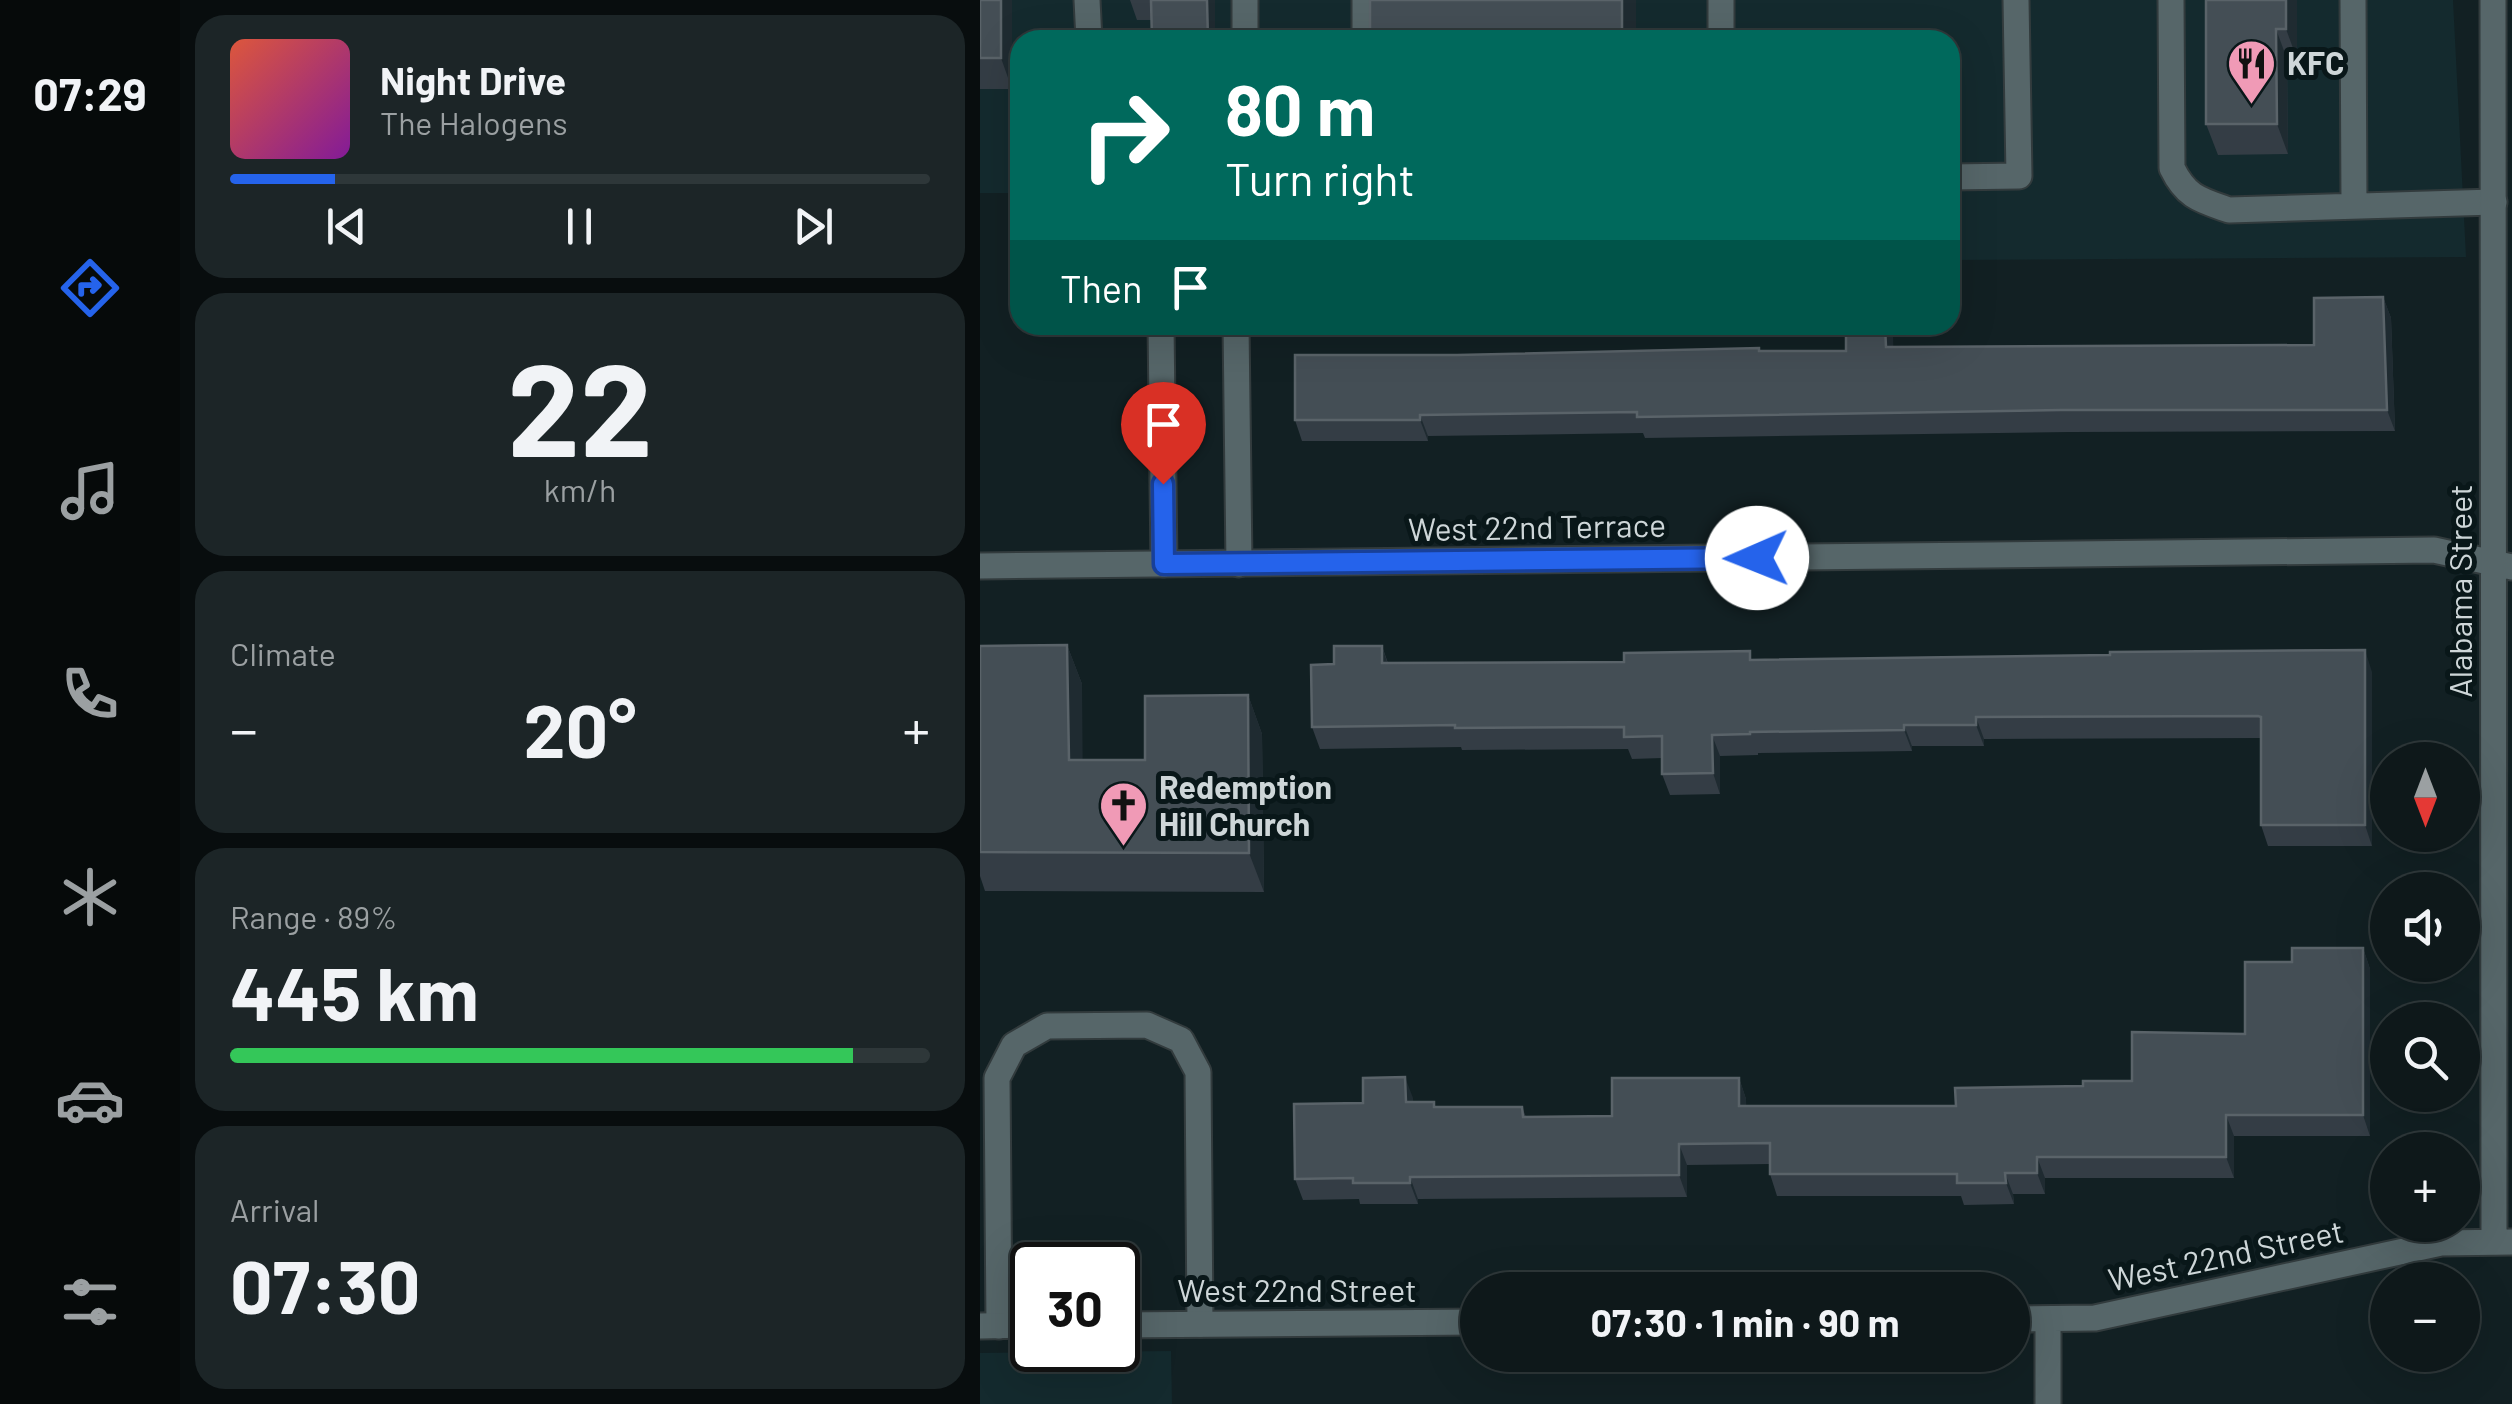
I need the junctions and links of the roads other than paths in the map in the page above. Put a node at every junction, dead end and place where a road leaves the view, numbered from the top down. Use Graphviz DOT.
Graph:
graph roads {
  1 [pos="1087,0"];
  2 [pos="1245,0"];
  3 [pos="1364,0"];
  4 [pos="1720,0"];
  5 [pos="2016,0"];
  6 [pos="2171,0"];
  7 [pos="2353,0"];
  8 [pos="2499,3"];
  9 [pos="1088,30"];
  10 [pos="1245,30"];
  11 [pos="1365,30"];
  12 [pos="1722,30"];
  13 [pos="2503,169"];
  14 [pos="1960,177"];
  15 [pos="2494,202"];
  16 [pos="2354,206"];
  17 [pos="1161,335"];
  18 [pos="1236,335"];
  19 [pos="1164,564"];
  20 [pos="1239,564"];
  21 [pos="2503,565"];
  22 [pos="980,566"];
  23 [pos="2503,1242"];
  24 [pos="2030,1319"];
  25 [pos="2048,1319"];
  26 [pos="1460,1322"];
  27 [pos="1140,1324"];
  28 [pos="1200,1324"];
  29 [pos="990,1326"];
  30 [pos="2048,1404"];
  1 -- 9 [label="street"];
  2 -- 10 [label="street"];
  3 -- 11 [label="street"];
  4 -- 12 [label="street"];
  5 -- 14 [label="street"];
  6 -- 16 [label="street"];
  7 -- 16 [label="street"];
  8 -- 13 [label="street, Alabama Street"];
  13 -- 15 [label="street, Alabama Street"];
  15 -- 16 [label="street"];
  15 -- 21 [label="street, Alabama Street"];
  17 -- 19 [label="street"];
  18 -- 20 [label="street"];
  19 -- 20 [label="street, West 22nd Terrace"];
  19 -- 22 [label="street, West 22nd Terrace"];
  20 -- 21 [label="street, West 22nd Terrace"];
  21 -- 23 [label="street, Alabama Street"];
  23 -- 25 [label="street, West 22nd Street"];
  24 -- 25 [label="street, West 22nd Street"];
  25 -- 30 [label="street"];
  26 -- 28 [label="street, West 22nd Street"];
  27 -- 28 [label="street, West 22nd Street"];
  28 -- 29 [label="street"];
}
